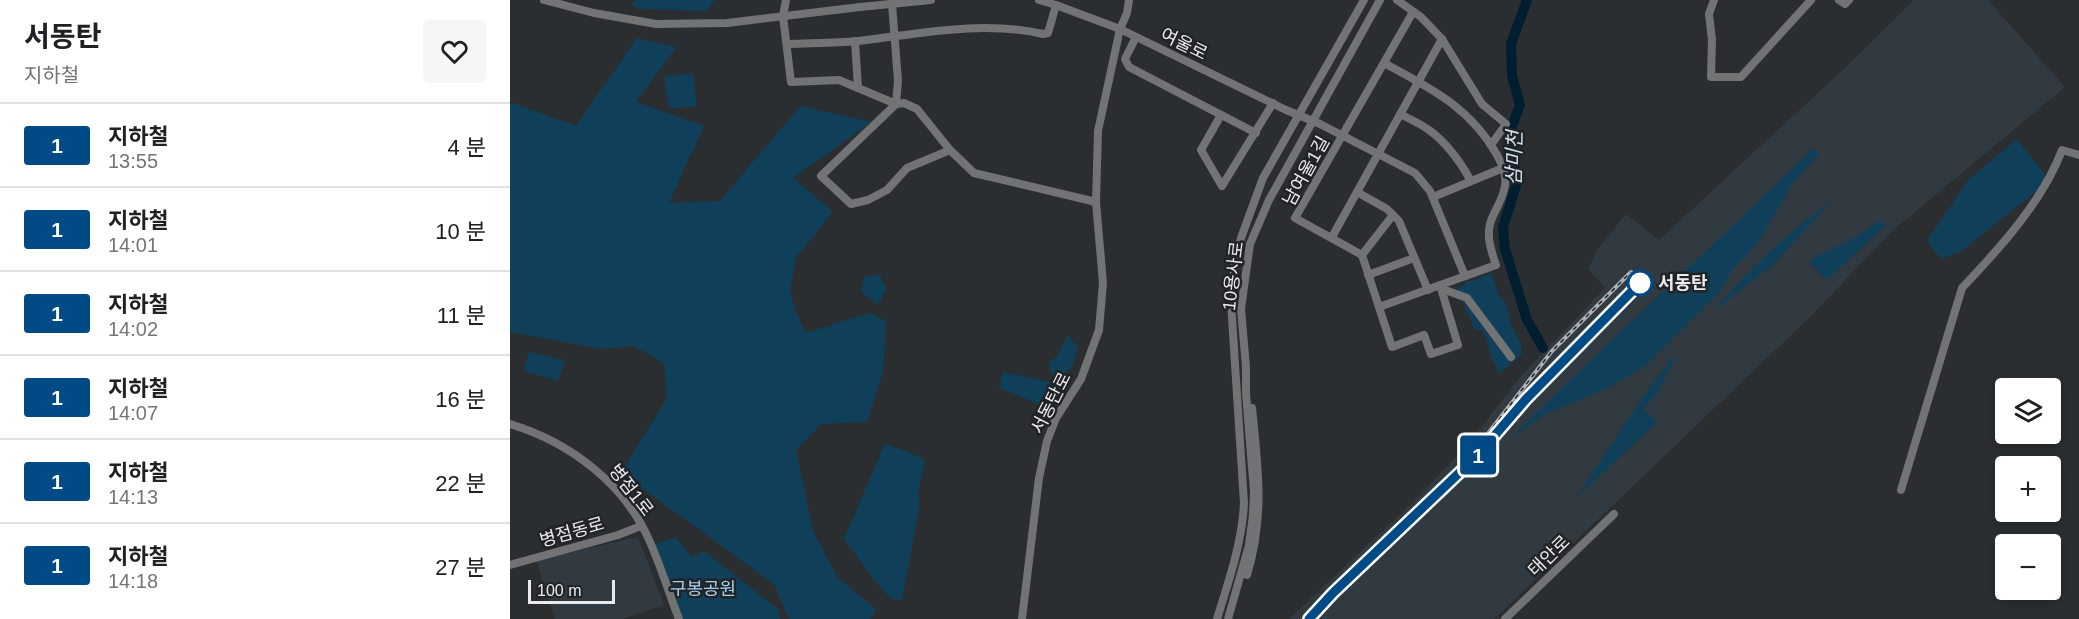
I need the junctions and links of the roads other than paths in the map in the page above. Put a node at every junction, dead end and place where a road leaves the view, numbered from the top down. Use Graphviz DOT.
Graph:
graph roads {
  1 [pos="544,0"];
  2 [pos="786,0"];
  3 [pos="931,0"];
  4 [pos="1039,0"];
  5 [pos="1129,0"];
  6 [pos="1364,0"];
  7 [pos="1380,0"];
  8 [pos="1397,0"];
  9 [pos="1714,0"];
  10 [pos="1811,0"];
  11 [pos="1839,0"];
  12 [pos="1849,0"];
  13 [pos="892,4"];
  14 [pos="1056,4"];
  15 [pos="1413,12"];
  16 [pos="783,16"];
  17 [pos="1120,29"];
  18 [pos="894,36"];
  19 [pos="1136,37"];
  20 [pos="1442,39"];
  21 [pos="855,41"];
  22 [pos="788,44"];
  23 [pos="1384,63"];
  24 [pos="1418,82"];
  25 [pos="858,88"];
  26 [pos="1273,103"];
  27 [pos="896,104"];
  28 [pos="1400,114"];
  29 [pos="1221,115"];
  30 [pos="1299,115"];
  31 [pos="1313,121"];
  32 [pos="1256,133"];
  33 [pos="1342,135"];
  34 [pos="1491,145"];
  35 [pos="950,150"];
  36 [pos="1378,153"];
  37 [pos="2079,155"];
  38 [pos="1503,168"];
  39 [pos="1471,182"];
  40 [pos="1357,192"];
  41 [pos="1433,197"];
  42 [pos="1096,202"];
  43 [pos="1393,215"];
  44 [pos="1332,237"];
  45 [pos="1362,255"];
  46 [pos="1414,258"];
  47 [pos="1368,275"];
  48 [pos="1465,276"];
  49 [pos="1441,288"];
  50 [pos="1428,290"];
  51 [pos="1379,307"];
  52 [pos="1511,357"];
  53 [pos="1247,380"];
  54 [pos="1237,381"];
  55 [pos="510,424"];
  56 [pos="1901,490"];
  57 [pos="1614,514"];
  58 [pos="641,526"];
  59 [pos="510,565"];
  60 [pos="679,619"];
  61 [pos="1022,619"];
  62 [pos="1217,619"];
  63 [pos="1226,619"];
  64 [pos="1233,619"];
  65 [pos="1505,619"];
  1 -- 16 [label="street"];
  2 -- 16 [label="street"];
  3 -- 13 [label="street"];
  4 -- 14 [label="street, 여울로"];
  5 -- 17 [label="street, 서동탄로"];
  6 -- 30 [label="street, 10용사로"];
  7 -- 31 [label="street, 10용사로"];
  8 -- 15 [label="street"];
  9 -- 10 [label="street"];
  11 -- 12 [label="street"];
  13 -- 16 [label="street"];
  13 -- 18 [label="street"];
  14 -- 17 [label="street, 여울로"];
  14 -- 18 [label="street"];
  15 -- 20 [label="street"];
  15 -- 23 [label="street"];
  16 -- 22 [label="street"];
  17 -- 19 [label="street, 여울로"];
  17 -- 42 [label="street, 서동탄로"];
  18 -- 21 [label="street"];
  18 -- 27 [label="street"];
  19 -- 26 [label="street, 여울로"];
  19 -- 29 [label="street"];
  20 -- 24 [label="street"];
  20 -- 34 [label="street"];
  21 -- 22 [label="street"];
  21 -- 25 [label="street"];
  22 -- 25 [label="street"];
  23 -- 24 [label="street"];
  23 -- 33 [label="street"];
  24 -- 28 [label="street"];
  24 -- 34 [label="street"];
  25 -- 27 [label="street"];
  26 -- 30 [label="street, 여울로"];
  26 -- 32 [label="street"];
  27 -- 35 [label="street"];
  27 -- 35 [label="street"];
  28 -- 36 [label="street"];
  28 -- 39 [label="street"];
  29 -- 32 [label="street"];
  29 -- 32 [label="street"];
  30 -- 31 [label="street, 여울로"];
  30 -- 54 [label="street, 10용사로"];
  31 -- 33 [label="street, 여울로"];
  31 -- 53 [label="street, 10용사로"];
  33 -- 36 [label="street, 여울로"];
  33 -- 44 [label="street, 남여울1길"];
  34 -- 38 [label="street"];
  35 -- 42 [label="street"];
  36 -- 40 [label="street"];
  36 -- 41 [label="street, 여울로"];
  37 -- 56 [label="street"];
  38 -- 39 [label="street"];
  38 -- 48 [label="street"];
  39 -- 41 [label="street"];
  40 -- 43 [label="street"];
  40 -- 44 [label="street"];
  41 -- 48 [label="street, 여울로"];
  42 -- 61 [label="street, 서동탄로"];
  43 -- 45 [label="street"];
  43 -- 46 [label="street"];
  44 -- 45 [label="street, 남여울1길"];
  45 -- 47 [label="street"];
  46 -- 47 [label="street"];
  46 -- 50 [label="street"];
  47 -- 51 [label="street"];
  48 -- 49 [label="street"];
  49 -- 50 [label="street"];
  49 -- 51 [label="street"];
  49 -- 52 [label="street"];
  50 -- 51 [label="street"];
  53 -- 63 [label="street, 10용사로"];
  53 -- 64 [label="street"];
  54 -- 62 [label="street, 10용사로"];
  54 -- 63 [label="street, 10용사로"];
  55 -- 58 [label="street, 병점1로"];
  57 -- 65 [label="street, 태안로"];
  58 -- 59 [label="street, 병점동로"];
  58 -- 60 [label="street, 병점1로"];
}
